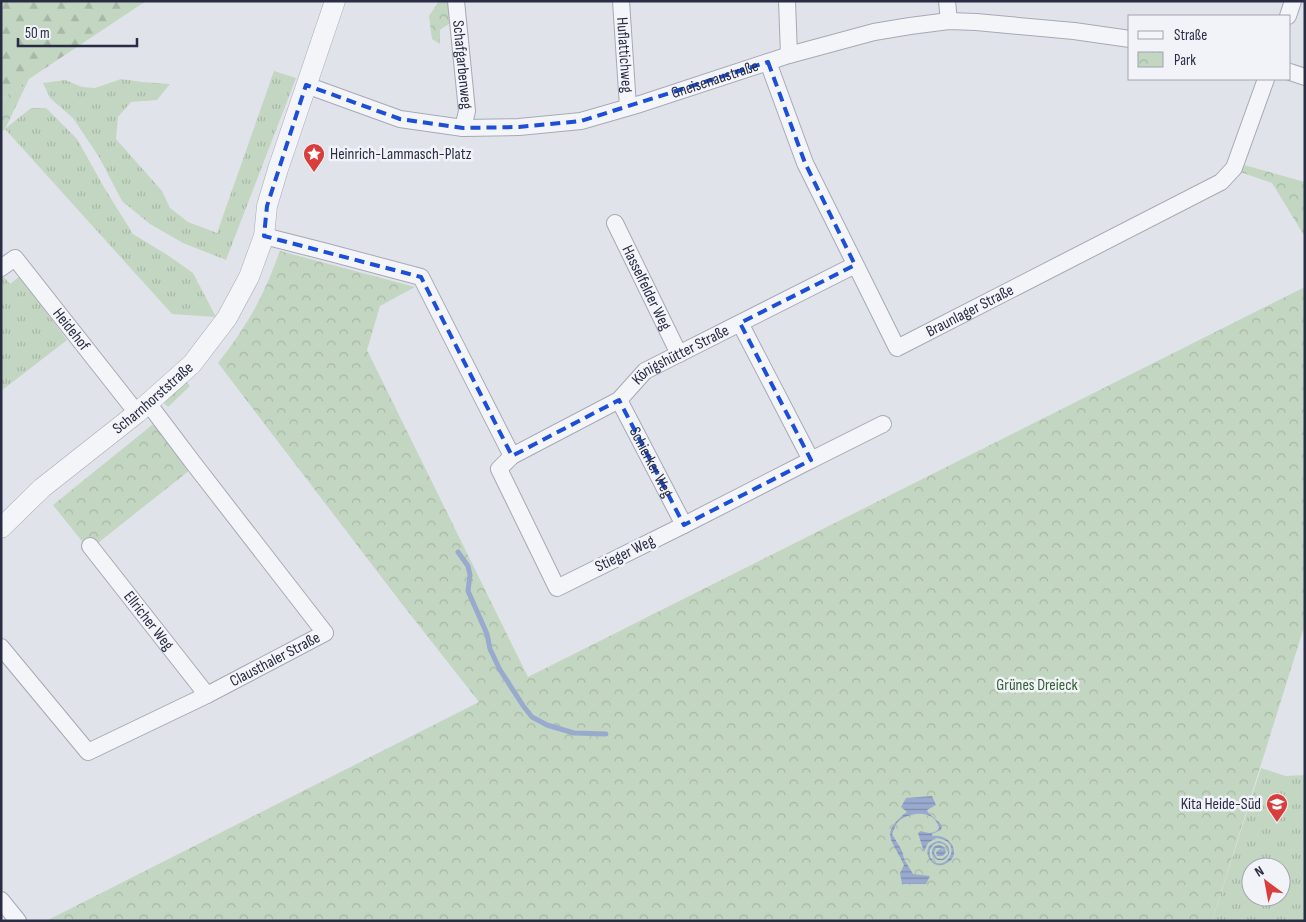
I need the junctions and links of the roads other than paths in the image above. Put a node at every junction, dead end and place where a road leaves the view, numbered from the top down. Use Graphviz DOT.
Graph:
graph roads {
  1 [pos="335,1"];
  2 [pos="456,1"];
  3 [pos="621,1"];
  4 [pos="786,1"];
  5 [pos="947,1"];
  6 [pos="1293,1"];
  7 [pos="1288,15"];
  8 [pos="949,21"];
  9 [pos="1128,39"];
  10 [pos="789,55"];
  11 [pos="768,62"];
  12 [pos="1291,72"];
  13 [pos="1305,77"];
  14 [pos="1266,80"];
  15 [pos="306,85"];
  16 [pos="628,108"];
  17 [pos="463,128"];
  18 [pos="615,223"];
  19 [pos="264,236"];
  20 [pos="855,265"];
  21 [pos="1,268"];
  22 [pos="740,323"];
  23 [pos="679,354"];
  24 [pos="619,400"];
  25 [pos="142,408"];
  26 [pos="883,424"];
  27 [pos="512,456"];
  28 [pos="811,460"];
  29 [pos="499,469"];
  30 [pos="684,525"];
  31 [pos="1,528"];
  32 [pos="90,546"];
  33 [pos="1,646"];
  34 [pos="207,695"];
  35 [pos="1,900"];
  36 [pos="18,921"];
  1 -- 15 [label="street"];
  2 -- 17 [label="street, Schafgarbenweg"];
  3 -- 16 [label="street, Huflattichweg"];
  4 -- 10 [label="street"];
  5 -- 8 [label="street"];
  6 -- 7 [label="street"];
  8 -- 9 [label="street, Gneisenaustraße"];
  8 -- 10 [label="street, Gneisenaustraße"];
  10 -- 11 [label="street, Gneisenaustraße"];
  11 -- 16 [label="street, Gneisenaustraße"];
  11 -- 20 [label="street, Braunlager Straße"];
  12 -- 13 [label="street"];
  14 -- 20 [label="street, Braunlager Straße"];
  15 -- 17 [label="street, Gneisenaustraße"];
  15 -- 19 [label="street"];
  16 -- 17 [label="street, Gneisenaustraße"];
  18 -- 23 [label="street, Hasselfelder Weg"];
  19 -- 25 [label="street, Scharnhorststraße"];
  19 -- 27 [label="street"];
  20 -- 22 [label="street, Königshütter Straße"];
  21 -- 25 [label="street, Heidehof"];
  22 -- 23 [label="street, Königshütter Straße"];
  22 -- 28 [label="street"];
  23 -- 24 [label="street, Königshütter Straße"];
  24 -- 27 [label="street, Königshütter Straße"];
  24 -- 30 [label="street, Schierker Weg"];
  25 -- 31 [label="street, Scharnhorststraße"];
  25 -- 34 [label="street, Clausthaler Straße"];
  26 -- 28 [label="street, Stieger Weg"];
  27 -- 29 [label="street, Königshütter Straße"];
  28 -- 30 [label="street, Stieger Weg"];
  29 -- 30 [label="street, Stieger Weg"];
  32 -- 34 [label="street, Ellricher Weg"];
  33 -- 34 [label="street, Clausthaler Straße"];
  35 -- 36 [label="street"];
}
